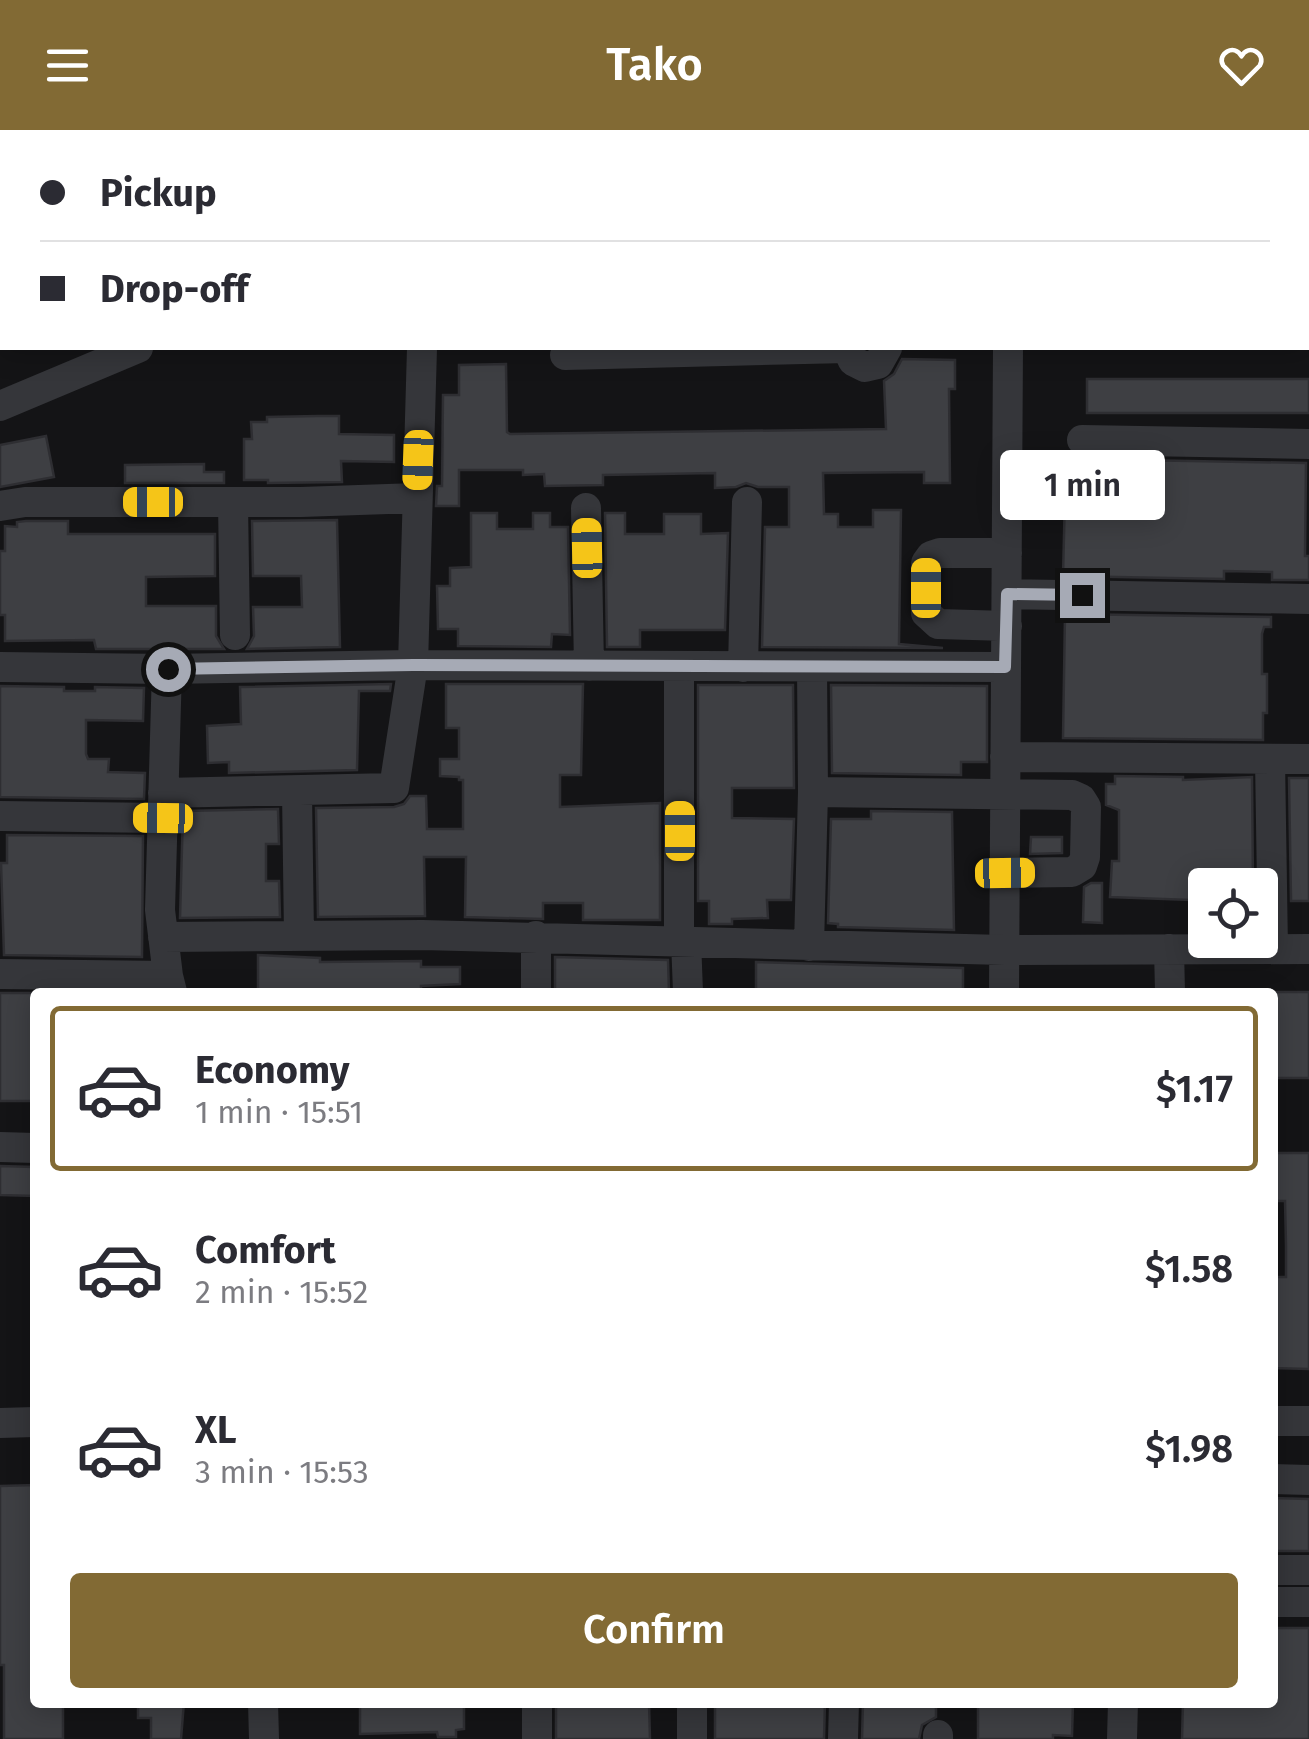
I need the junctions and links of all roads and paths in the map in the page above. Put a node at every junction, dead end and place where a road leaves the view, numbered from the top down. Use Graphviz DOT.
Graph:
graph roads {
  1 [pos="133,350"];
  2 [pos="422,350"];
  3 [pos="766,350"];
  4 [pos="848,350"];
  5 [pos="886,350"];
  6 [pos="1008,350"];
  7 [pos="565,355"];
  8 [pos="0,406"];
  9 [pos="1082,440"];
  10 [pos="1309,444"];
  11 [pos="417,498"];
  12 [pos="233,502"];
  13 [pos="747,502"];
  14 [pos="0,506"];
  15 [pos="586,508"];
  16 [pos="1007,552"];
  17 [pos="1007,594"];
  18 [pos="1309,599"];
  19 [pos="1007,626"];
  20 [pos="235,636"];
  21 [pos="413,665"];
  22 [pos="589,666"];
  23 [pos="0,667"];
  24 [pos="678,667"];
  25 [pos="743,667"];
  26 [pos="812,667"];
  27 [pos="1005,667"];
  28 [pos="168,669"];
  29 [pos="1005,757"];
  30 [pos="1309,759"];
  31 [pos="1270,760"];
  32 [pos="298,792"];
  33 [pos="813,792"];
  34 [pos="1005,796"];
  35 [pos="163,806"];
  36 [pos="0,816"];
  37 [pos="1272,868"];
  38 [pos="1005,873"];
  39 [pos="300,936"];
  40 [pos="536,936"];
  41 [pos="163,937"];
  42 [pos="683,940"];
  43 [pos="809,946"];
  44 [pos="1170,949"];
  45 [pos="1188,949"];
  46 [pos="1278,949"];
  47 [pos="1309,949"];
  48 [pos="1004,950"];
  49 [pos="0,974"];
  50 [pos="170,984"];
  51 [pos="536,988"];
  52 [pos="688,988"];
  53 [pos="1004,988"];
  54 [pos="1170,988"];
  55 [pos="0,1147"];
  56 [pos="30,1148"];
  57 [pos="1278,1421"];
  58 [pos="30,1422"];
  59 [pos="1309,1422"];
  60 [pos="0,1423"];
  61 [pos="1278,1480"];
  62 [pos="1309,1480"];
  63 [pos="1278,1570"];
  64 [pos="1309,1570"];
  65 [pos="1278,1602"];
  66 [pos="1309,1602"];
  67 [pos="263,1708"];
  68 [pos="537,1708"];
  69 [pos="692,1708"];
  70 [pos="844,1708"];
  71 [pos="1123,1708"];
  72 [pos="264,1739"];
  73 [pos="537,1739"];
  74 [pos="692,1739"];
  75 [pos="843,1739"];
  76 [pos="1122,1739"];
  1 -- 8 [label="street"];
  2 -- 11 [label="street"];
  3 -- 7 [label="street"];
  4 -- 5 [label="street"];
  6 -- 16 [label="street"];
  9 -- 10 [label="street"];
  11 -- 12 [label="street"];
  11 -- 21 [label="street"];
  12 -- 14 [label="street"];
  12 -- 20 [label="street"];
  13 -- 25 [label="street"];
  15 -- 22 [label="street"];
  16 -- 17 [label="street"];
  16 -- 19 [label="street"];
  17 -- 18 [label="street"];
  17 -- 19 [label="street"];
  19 -- 27 [label="street"];
  21 -- 22 [label="street"];
  21 -- 28 [label="street"];
  21 -- 32 [label="street"];
  22 -- 24 [label="street"];
  23 -- 28 [label="street"];
  24 -- 25 [label="street"];
  24 -- 42 [label="street"];
  25 -- 26 [label="street"];
  26 -- 27 [label="street"];
  26 -- 33 [label="street"];
  27 -- 29 [label="street"];
  28 -- 35 [label="street"];
  29 -- 31 [label="street"];
  29 -- 34 [label="street"];
  30 -- 31 [label="street"];
  31 -- 37 [label="street"];
  32 -- 35 [label="street"];
  32 -- 39 [label="street"];
  33 -- 34 [label="street"];
  33 -- 43 [label="street"];
  34 -- 38 [label="street"];
  34 -- 38 [label="street"];
  35 -- 36 [label="street"];
  35 -- 41 [label="street"];
  38 -- 48 [label="street"];
  39 -- 40 [label="street"];
  39 -- 41 [label="street"];
  40 -- 42 [label="street"];
  40 -- 51 [label="street"];
  41 -- 50 [label="street"];
  42 -- 43 [label="street"];
  42 -- 52 [label="street"];
  43 -- 48 [label="street"];
  44 -- 45 [label="street"];
  44 -- 48 [label="street"];
  44 -- 54 [label="street"];
  46 -- 47 [label="street"];
  48 -- 53 [label="street"];
  49 -- 50 [label="street"];
  55 -- 56 [label="street"];
  57 -- 59 [label="street"];
  58 -- 60 [label="street"];
  61 -- 62 [label="street"];
  63 -- 64 [label="street"];
  65 -- 66 [label="street"];
  67 -- 72 [label="street"];
  68 -- 73 [label="street"];
  69 -- 74 [label="street"];
  70 -- 75 [label="street"];
  71 -- 76 [label="street"];
}
